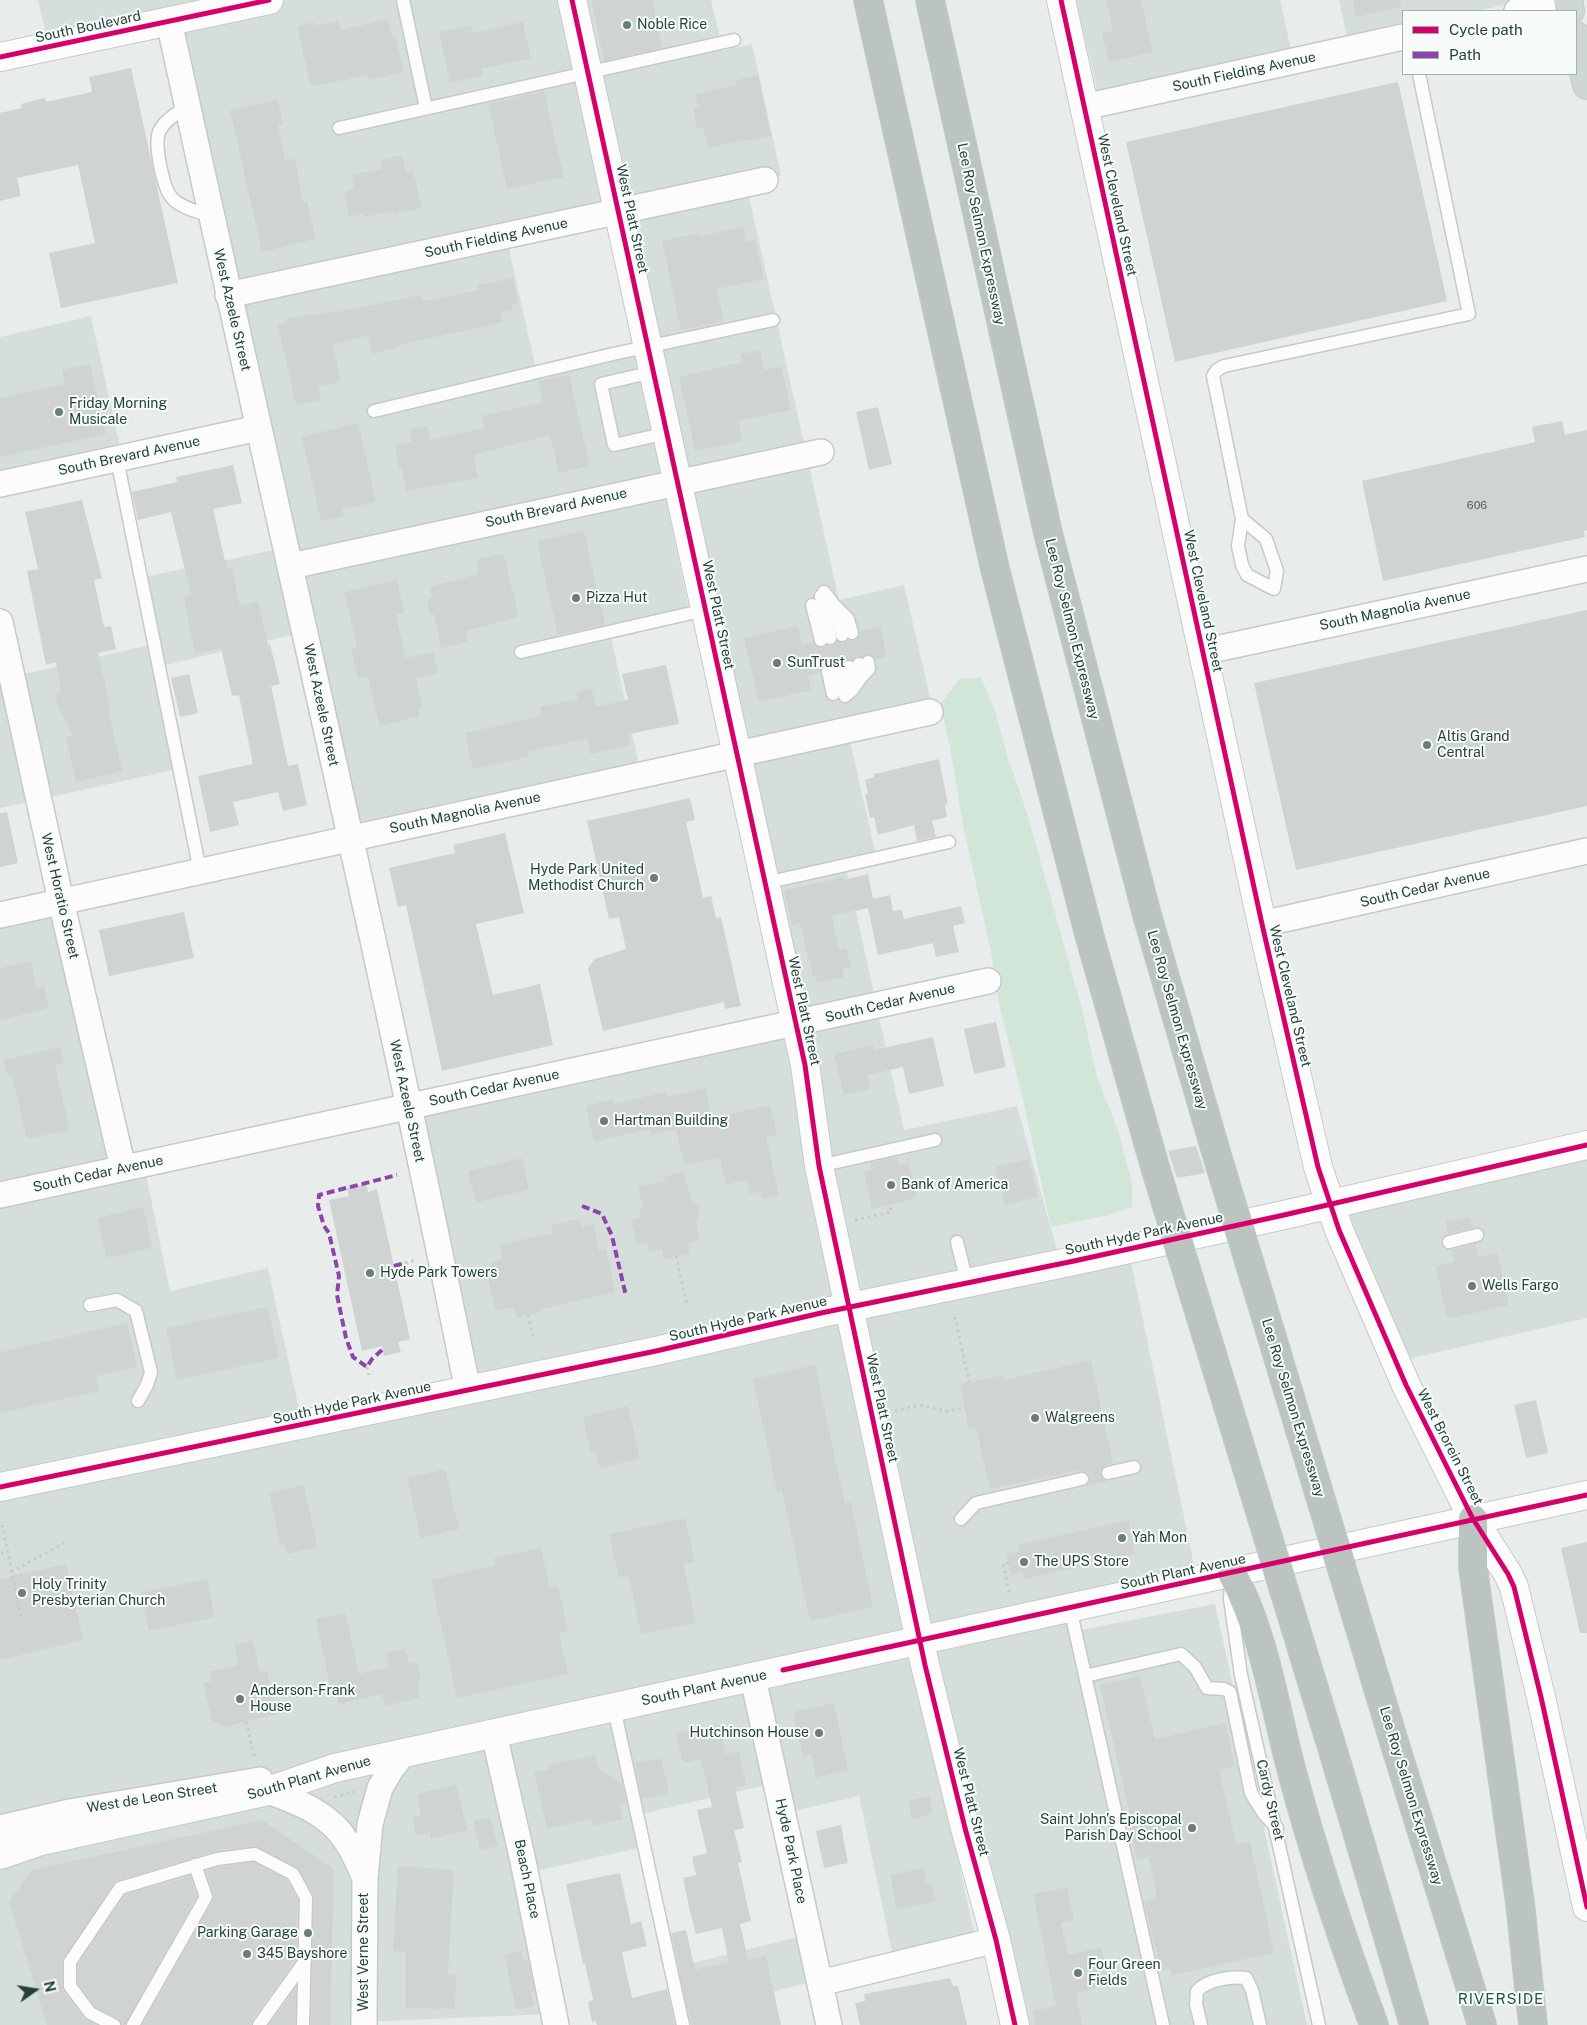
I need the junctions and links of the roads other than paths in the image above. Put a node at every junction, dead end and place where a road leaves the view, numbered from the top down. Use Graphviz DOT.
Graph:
graph roads {
  1 [pos="266,0"];
  2 [pos="402,0"];
  3 [pos="572,0"];
  4 [pos="868,0"];
  5 [pos="930,0"];
  6 [pos="1061,0"];
  7 [pos="1568,0"];
  8 [pos="1522,10"];
  9 [pos="169,21"];
  10 [pos="1402,37"];
  11 [pos="734,40"];
  12 [pos="1577,40"];
  13 [pos="0,57"];
  14 [pos="588,72"];
  15 [pos="1419,75"];
  16 [pos="1587,85"];
  17 [pos="187,106"];
  18 [pos="1084,107"];
  19 [pos="426,108"];
  20 [pos="339,128"];
  21 [pos="765,180"];
  22 [pos="619,212"];
  23 [pos="211,216"];
  24 [pos="228,295"];
  25 [pos="773,320"];
  26 [pos="651,359"];
  27 [pos="374,411"];
  28 [pos="259,428"];
  29 [pos="667,432"];
  30 [pos="821,452"];
  31 [pos="117,459"];
  32 [pos="677,482"];
  33 [pos="0,484"];
  34 [pos="1242,519"];
  35 [pos="291,566"];
  36 [pos="1587,569"];
  37 [pos="835,606"];
  38 [pos="705,610"];
  39 [pos="0,622"];
  40 [pos="841,635"];
  41 [pos="521,652"];
  42 [pos="1202,652"];
  43 [pos="843,693"];
  44 [pos="930,712"];
  45 [pos="737,755"];
  46 [pos="349,838"];
  47 [pos="949,842"];
  48 [pos="1587,851"];
  49 [pos="200,870"];
  50 [pos="764,883"];
  51 [pos="61,902"];
  52 [pos="0,915"];
  53 [pos="1262,924"];
  54 [pos="988,981"];
  55 [pos="796,1024"];
  56 [pos="409,1106"];
  57 [pos="935,1140"];
  58 [pos="1587,1146"];
  59 [pos="819,1166"];
  60 [pos="123,1168"];
  61 [pos="0,1195"];
  62 [pos="1330,1204"];
  63 [pos="1477,1236"];
  64 [pos="957,1242"];
  65 [pos="1449,1242"];
  66 [pos="967,1282"];
  67 [pos="90,1305"];
  68 [pos="849,1308"];
  69 [pos="468,1391"];
  70 [pos="138,1401"];
  71 [pos="1134,1467"];
  72 [pos="1108,1474"];
  73 [pos="1082,1479"];
  74 [pos="0,1487"];
  75 [pos="1587,1495"];
  76 [pos="961,1519"];
  77 [pos="1474,1520"];
  78 [pos="1232,1573"];
  79 [pos="1070,1608"];
  80 [pos="920,1640"];
  81 [pos="1085,1676"];
  82 [pos="753,1678"];
  83 [pos="614,1708"];
  84 [pos="494,1734"];
  85 [pos="403,1754"];
  86 [pos="335,1768"];
  87 [pos="268,1791"];
  88 [pos="0,1828"];
  89 [pos="1276,1828"];
  90 [pos="0,1855"];
  91 [pos="195,1865"];
  92 [pos="365,1879"];
  93 [pos="1587,1907"];
  94 [pos="996,1940"];
  95 [pos="305,1961"];
  96 [pos="820,1983"];
  97 [pos="114,2025"];
  98 [pos="133,2025"];
  99 [pos="259,2025"];
  100 [pos="303,2025"];
  101 [pos="364,2025"];
  102 [pos="556,2025"];
  103 [pos="683,2025"];
  104 [pos="829,2025"];
  105 [pos="1015,2025"];
  106 [pos="1162,2025"];
  107 [pos="1201,2025"];
  108 [pos="1260,2025"];
  109 [pos="1319,2025"];
  110 [pos="1374,2025"];
  111 [pos="1414,2025"];
  112 [pos="1482,2025"];
  113 [pos="1533,2025"];
  1 -- 9 [label="main road, South Boulevard"];
  2 -- 19 [label="lane"];
  3 -- 14 [label="main road, West Platt Street"];
  4 -- 111 [label="highway, bridge"];
  5 -- 112 [label="highway, Lee Roy Selmon Expressway, bridge"];
  6 -- 18 [label="main road, West Cleveland Street"];
  7 -- 8 [label="street"];
  9 -- 13 [label="main road, South Boulevard"];
  9 -- 17 [label="street, West Azeele Street"];
  10 -- 18 [label="street, South Fielding Avenue"];
  11 -- 14 [label="lane"];
  12 -- 16 [label="main road"];
  14 -- 19 [label="lane"];
  14 -- 22 [label="main road, West Platt Street"];
  15 -- 34 [label="lane"];
  17 -- 23 [label="street, West Azeele Street"];
  17 -- 23 [label="lane"];
  18 -- 42 [label="main road, West Cleveland Street"];
  19 -- 20 [label="lane"];
  21 -- 22 [label="street, South Fielding Avenue"];
  22 -- 24 [label="street, South Fielding Avenue"];
  22 -- 26 [label="main road, West Platt Street"];
  23 -- 24 [label="street, West Azeele Street"];
  24 -- 28 [label="street, West Azeele Street"];
  25 -- 26 [label="lane"];
  26 -- 27 [label="lane"];
  26 -- 29 [label="main road, West Platt Street"];
  26 -- 29 [label="lane"];
  28 -- 31 [label="street, South Brevard Avenue"];
  28 -- 35 [label="street, West Azeele Street"];
  29 -- 32 [label="main road, West Platt Street"];
  30 -- 32 [label="street, South Brevard Avenue"];
  31 -- 33 [label="street, South Brevard Avenue"];
  31 -- 49 [label="lane"];
  32 -- 35 [label="street, South Brevard Avenue"];
  32 -- 38 [label="main road, West Platt Street"];
  34 -- 34 [label="lane"];
  35 -- 46 [label="street, West Azeele Street"];
  36 -- 42 [label="street, South Magnolia Avenue"];
  37 -- 40 [label="lane"];
  37 -- 40 [label="lane"];
  37 -- 40 [label="lane"];
  38 -- 41 [label="lane"];
  38 -- 45 [label="main road, West Platt Street"];
  39 -- 51 [label="street, West Horatio Street"];
  42 -- 53 [label="main road, West Cleveland Street"];
  43 -- 43 [label="lane"];
  44 -- 45 [label="street, South Magnolia Avenue"];
  45 -- 46 [label="street, South Magnolia Avenue"];
  45 -- 50 [label="main road, West Platt Street"];
  46 -- 49 [label="street, South Magnolia Avenue"];
  46 -- 56 [label="street, West Azeele Street"];
  47 -- 50 [label="lane"];
  48 -- 53 [label="street, South Cedar Avenue"];
  49 -- 51 [label="street, South Magnolia Avenue"];
  50 -- 55 [label="main road, West Platt Street"];
  51 -- 52 [label="street, South Magnolia Avenue"];
  51 -- 60 [label="street, West Horatio Street"];
  53 -- 62 [label="main road, West Cleveland Street"];
  54 -- 55 [label="street, South Cedar Avenue"];
  55 -- 56 [label="street, South Cedar Avenue"];
  55 -- 59 [label="main road, West Platt Street"];
  56 -- 60 [label="street, South Cedar Avenue"];
  56 -- 69 [label="street, West Azeele Street"];
  57 -- 59 [label="lane"];
  58 -- 62 [label="main road, South Hyde Park Avenue"];
  59 -- 68 [label="main road, West Platt Street"];
  60 -- 61 [label="street, South Cedar Avenue"];
  62 -- 66 [label="main road, South Hyde Park Avenue"];
  62 -- 77 [label="main road, West Brorein Street"];
  63 -- 65 [label="lane"];
  64 -- 66 [label="lane"];
  66 -- 68 [label="main road, South Hyde Park Avenue"];
  67 -- 70 [label="lane"];
  68 -- 69 [label="main road, South Hyde Park Avenue"];
  68 -- 80 [label="main road, West Platt Street"];
  69 -- 74 [label="main road, South Hyde Park Avenue"];
  71 -- 72 [label="lane"];
  73 -- 76 [label="lane"];
  75 -- 77 [label="main road, South Plant Avenue"];
  77 -- 78 [label="main road, South Plant Avenue"];
  77 -- 93 [label="main road, West Brorein Street"];
  77 -- 113 [label="highway"];
  78 -- 79 [label="main road, South Plant Avenue"];
  78 -- 89 [label="lane, Cardy Street"];
  78 -- 110 [label="highway"];
  79 -- 80 [label="main road, South Plant Avenue"];
  79 -- 81 [label="lane"];
  80 -- 82 [label="main road, South Plant Avenue"];
  80 -- 94 [label="main road, West Platt Street"];
  81 -- 89 [label="lane"];
  81 -- 106 [label="lane"];
  82 -- 83 [label="main road, South Plant Avenue"];
  82 -- 96 [label="street, Hyde Park Place"];
  83 -- 84 [label="main road, South Plant Avenue"];
  83 -- 103 [label="lane"];
  84 -- 85 [label="main road, South Plant Avenue"];
  84 -- 102 [label="street, Beach Place"];
  85 -- 86 [label="main road, South Plant Avenue"];
  85 -- 92 [label="street, West Verne Street"];
  86 -- 87 [label="main road, South Plant Avenue"];
  86 -- 88 [label="street, West de Leon Street"];
  87 -- 90 [label="main road, South Plant Avenue"];
  87 -- 92 [label="street, West Verne Street"];
  89 -- 109 [label="lane, Cardy Street"];
  91 -- 95 [label="lane"];
  91 -- 97 [label="lane"];
  91 -- 98 [label="lane"];
  92 -- 101 [label="street, West Verne Street"];
  94 -- 96 [label="street"];
  94 -- 105 [label="main road, West Platt Street"];
  95 -- 99 [label="lane"];
  95 -- 100 [label="lane"];
  96 -- 104 [label="street, Hyde Park Place"];
  107 -- 108 [label="lane"];
}
